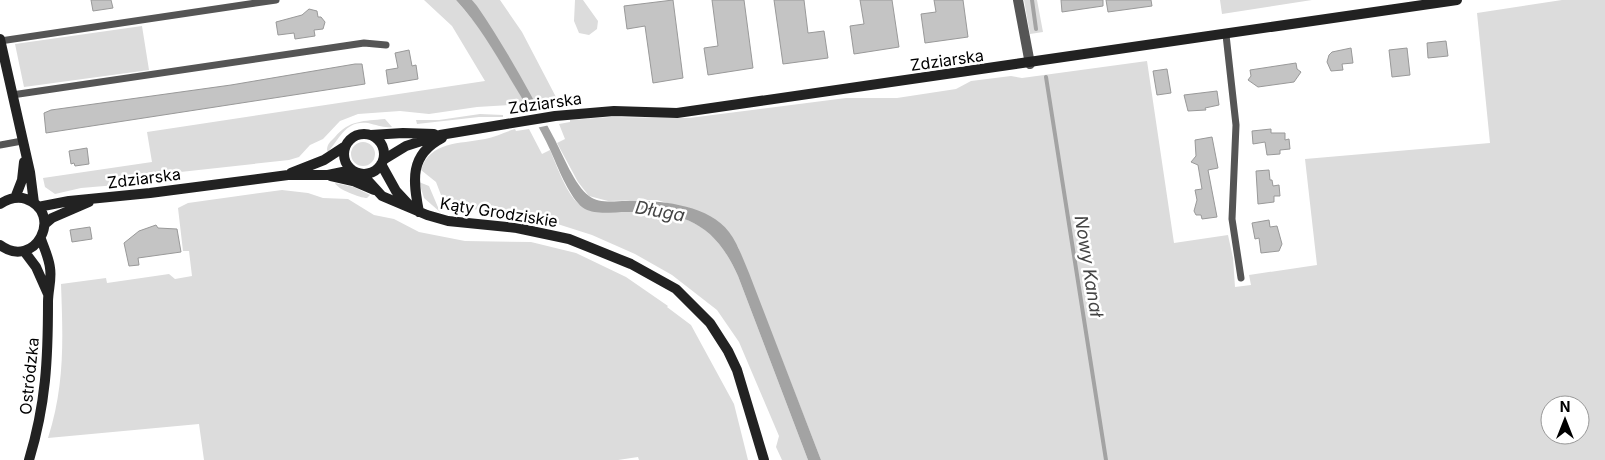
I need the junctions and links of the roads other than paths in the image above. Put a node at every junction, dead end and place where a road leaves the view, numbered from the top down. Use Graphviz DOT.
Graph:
graph roads {
  1 [pos="276,0"];
  2 [pos="1018,0"];
  3 [pos="1457,0"];
  4 [pos="1226,35"];
  5 [pos="0,40"];
  6 [pos="386,45"];
  7 [pos="1030,64"];
  8 [pos="12,95"];
  9 [pos="454,132"];
  10 [pos="440,134"];
  11 [pos="371,135"];
  12 [pos="22,141"];
  13 [pos="0,145"];
  14 [pos="344,147"];
  15 [pos="25,156"];
  16 [pos="382,162"];
  17 [pos="352,170"];
  18 [pos="362,174"];
  19 [pos="288,175"];
  20 [pos="328,175"];
  21 [pos="377,192"];
  22 [pos="15,198"];
  23 [pos="94,200"];
  24 [pos="0,204"];
  25 [pos="36,205"];
  26 [pos="415,210"];
  27 [pos="45,224"];
  28 [pos="41,239"];
  29 [pos="0,245"];
  30 [pos="24,251"];
  31 [pos="1241,278"];
  32 [pos="48,294"];
  33 [pos="29,460"];
  34 [pos="764,460"];
  1 -- 5 [label="lane"];
  2 -- 7 [label="street"];
  3 -- 4 [label="street, Zdziarska"];
  4 -- 7 [label="street, Zdziarska"];
  4 -- 31 [label="lane"];
  5 -- 8 [label="street"];
  6 -- 8 [label="lane"];
  7 -- 9 [label="street, Zdziarska"];
  8 -- 12 [label="street"];
  9 -- 10 [label="street, Zdziarska"];
  9 -- 26 [label="street"];
  10 -- 11 [label="street, Zdziarska"];
  10 -- 16 [label="street, Zdziarska"];
  11 -- 14 [label="street"];
  11 -- 16 [label="street"];
  12 -- 13 [label="lane"];
  12 -- 15 [label="street"];
  14 -- 17 [label="street"];
  14 -- 19 [label="street, Zdziarska"];
  15 -- 22 [label="street"];
  15 -- 25 [label="street"];
  16 -- 18 [label="street"];
  16 -- 26 [label="street"];
  17 -- 18 [label="street"];
  17 -- 20 [label="street, Zdziarska"];
  18 -- 21 [label="street, Kąty Grodziskie"];
  19 -- 20 [label="street, Zdziarska"];
  19 -- 23 [label="street, Zdziarska"];
  20 -- 21 [label="street"];
  21 -- 26 [label="street, Kąty Grodziskie"];
  22 -- 24 [label="street"];
  22 -- 25 [label="street"];
  23 -- 25 [label="street, Zdziarska"];
  23 -- 27 [label="street, Zdziarska"];
  25 -- 27 [label="street"];
  26 -- 34 [label="street, Kąty Grodziskie"];
  27 -- 28 [label="street"];
  28 -- 30 [label="street"];
  28 -- 32 [label="street, Ostródzka"];
  29 -- 30 [label="street"];
  30 -- 32 [label="street, Ostródzka"];
  32 -- 33 [label="street, Ostródzka"];
}
